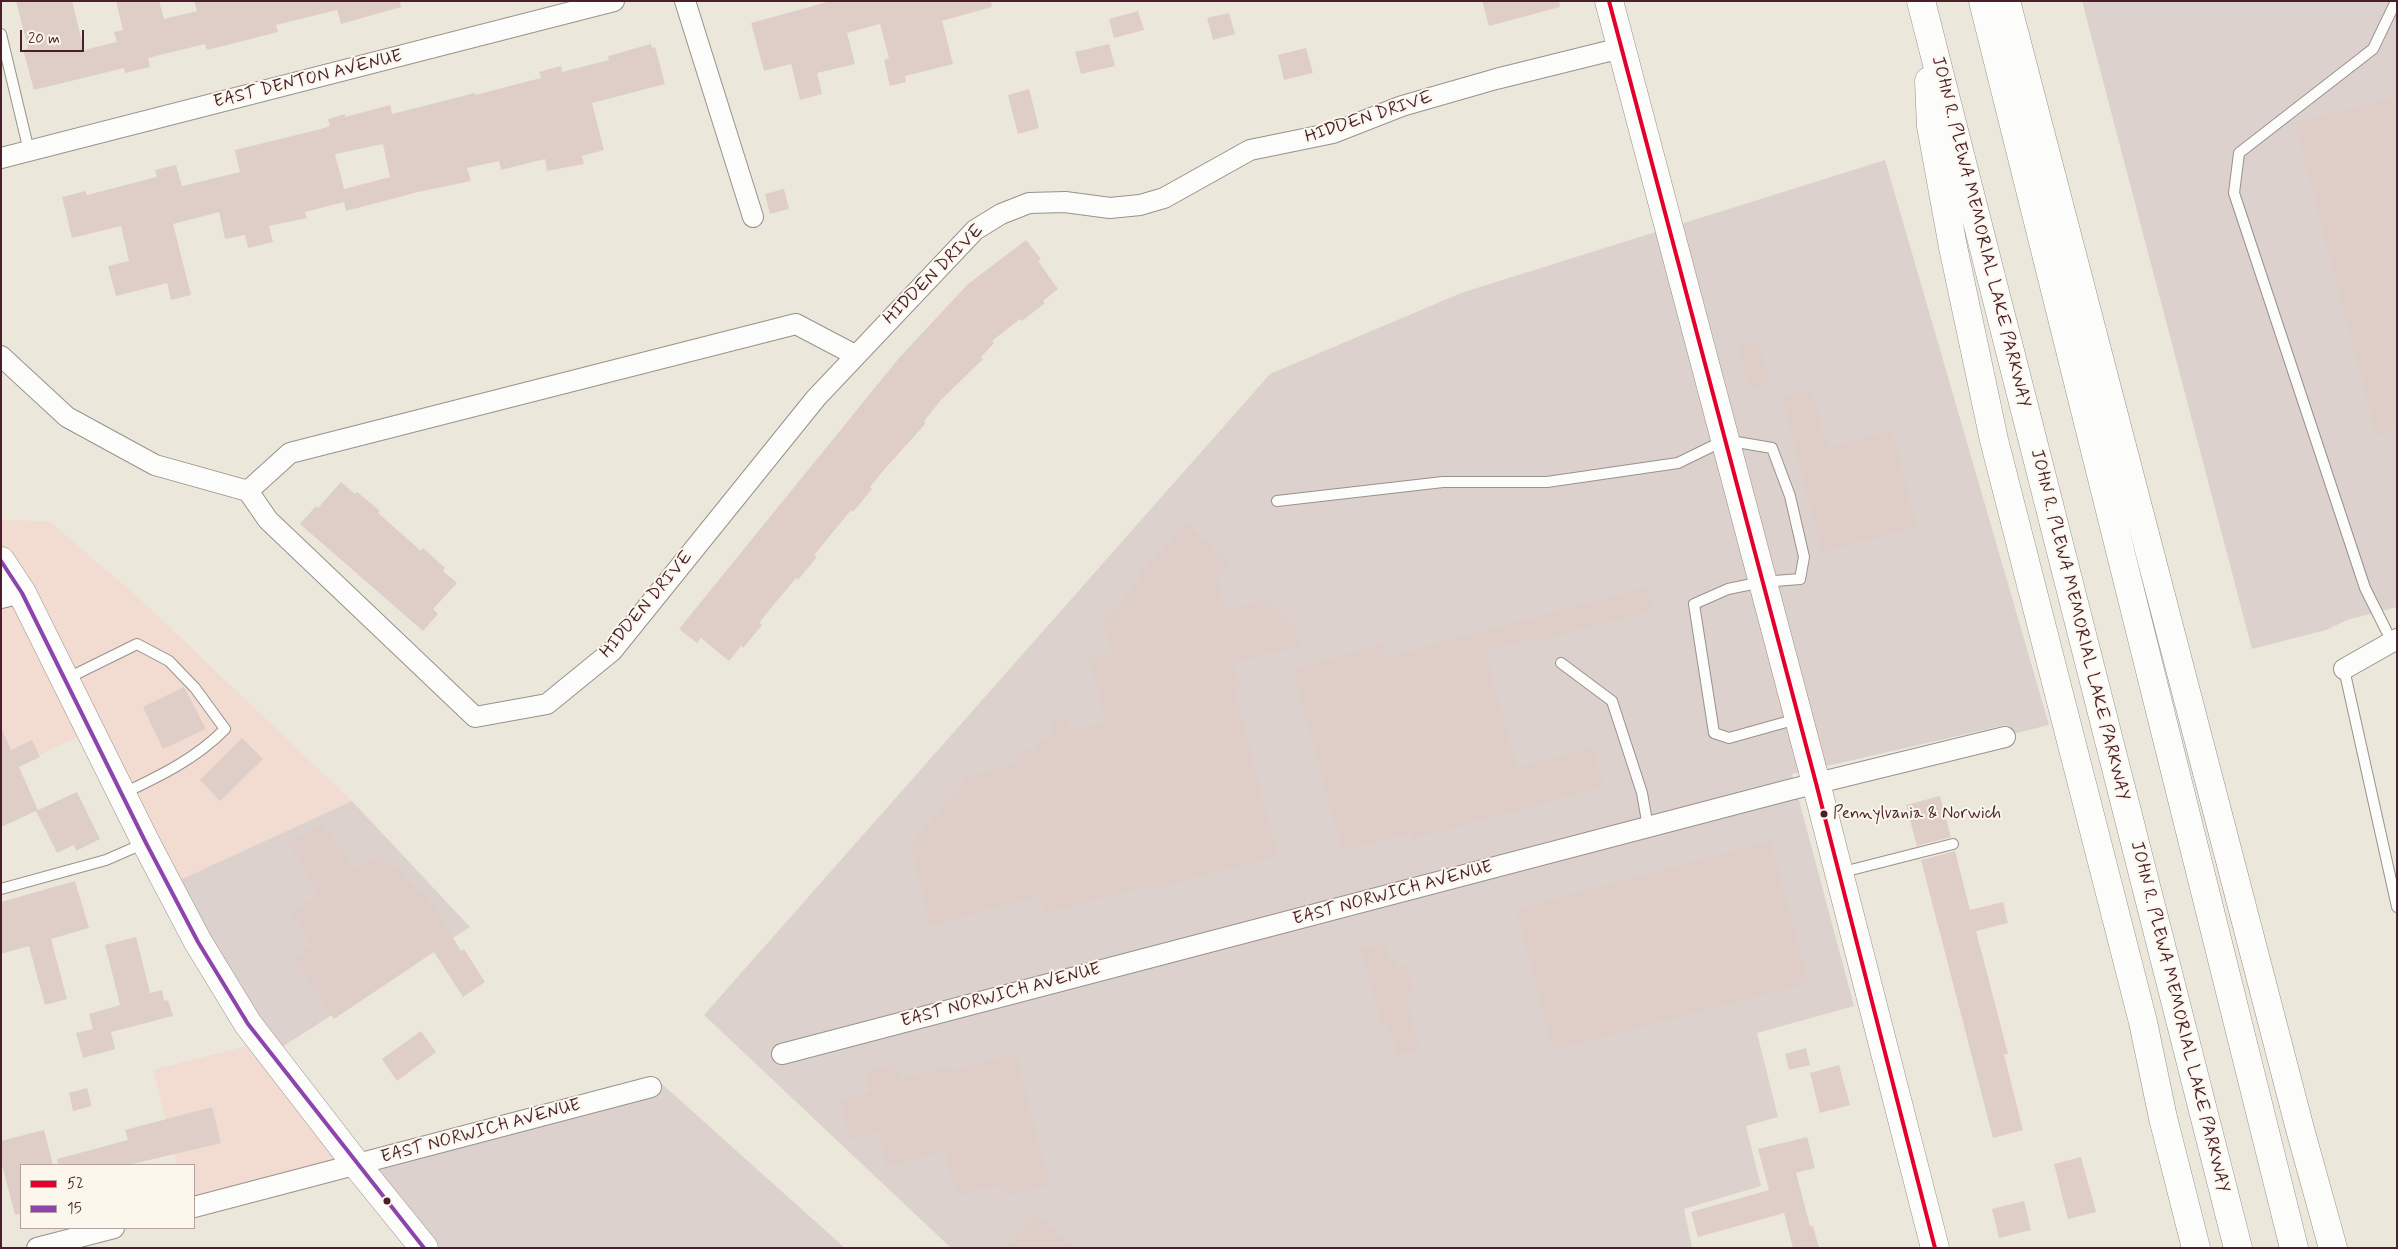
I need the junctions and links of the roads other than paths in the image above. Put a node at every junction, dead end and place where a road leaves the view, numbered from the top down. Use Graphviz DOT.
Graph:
graph roads {
  1 [pos="614,1"];
  2 [pos="685,1"];
  3 [pos="1609,1"];
  4 [pos="1983,1"];
  5 [pos="2006,1"];
  6 [pos="2396,1"];
  7 [pos="1923,9"];
  8 [pos="1,34"];
  9 [pos="1621,48"];
  10 [pos="29,151"];
  11 [pos="1,158"];
  12 [pos="753,217"];
  13 [pos="855,355"];
  14 [pos="1,356"];
  15 [pos="1725,440"];
  16 [pos="248,491"];
  17 [pos="1276,501"];
  18 [pos="1,561"];
  19 [pos="1762,582"];
  20 [pos="12,595"];
  21 [pos="2394,640"];
  22 [pos="1561,663"];
  23 [pos="2344,669"];
  24 [pos="65,680"];
  25 [pos="1798,719"];
  26 [pos="2005,737"];
  27 [pos="1816,783"];
  28 [pos="122,794"];
  29 [pos="1648,827"];
  30 [pos="146,843"];
  31 [pos="1953,844"];
  32 [pos="1838,873"];
  33 [pos="1,889"];
  34 [pos="2397,907"];
  35 [pos="782,1054"];
  36 [pos="651,1087"];
  37 [pos="356,1164"];
  38 [pos="195,1207"];
  39 [pos="110,1229"];
  40 [pos="2330,1238"];
  41 [pos="37,1248"];
  42 [pos="424,1248"];
  43 [pos="1935,1248"];
  44 [pos="2196,1248"];
  45 [pos="2238,1248"];
  46 [pos="2294,1248"];
  1 -- 10 [label="street, EAST DENTON AVENUE"];
  2 -- 12 [label="street"];
  3 -- 9 [label="main road"];
  4 -- 46 [label="main road"];
  5 -- 40 [label="main road"];
  6 -- 21 [label="lane"];
  7 -- 44 [label="main road"];
  7 -- 45 [label="main road, JOHN R. PLEWA MEMORIAL LAKE PARKWAY"];
  8 -- 10 [label="lane"];
  9 -- 13 [label="street, HIDDEN DRIVE"];
  9 -- 15 [label="main road"];
  10 -- 11 [label="street, EAST DENTON AVENUE"];
  13 -- 16 [label="street"];
  13 -- 16 [label="street, HIDDEN DRIVE"];
  14 -- 16 [label="street"];
  15 -- 17 [label="lane"];
  15 -- 19 [label="main road"];
  15 -- 19 [label="lane"];
  18 -- 20 [label="main road"];
  19 -- 25 [label="main road"];
  19 -- 25 [label="lane"];
  20 -- 24 [label="main road"];
  21 -- 23 [label="street"];
  22 -- 29 [label="lane"];
  23 -- 34 [label="lane"];
  24 -- 28 [label="main road"];
  24 -- 28 [label="lane"];
  25 -- 27 [label="main road"];
  26 -- 27 [label="street, EAST NORWICH AVENUE"];
  27 -- 29 [label="street, EAST NORWICH AVENUE"];
  27 -- 32 [label="main road"];
  28 -- 30 [label="main road"];
  29 -- 35 [label="street, EAST NORWICH AVENUE"];
  30 -- 33 [label="lane"];
  30 -- 37 [label="main road"];
  31 -- 32 [label="lane"];
  32 -- 43 [label="main road"];
  36 -- 37 [label="street, EAST NORWICH AVENUE"];
  37 -- 38 [label="street, EAST NORWICH AVENUE"];
  37 -- 42 [label="main road"];
  39 -- 41 [label="street"];
}
